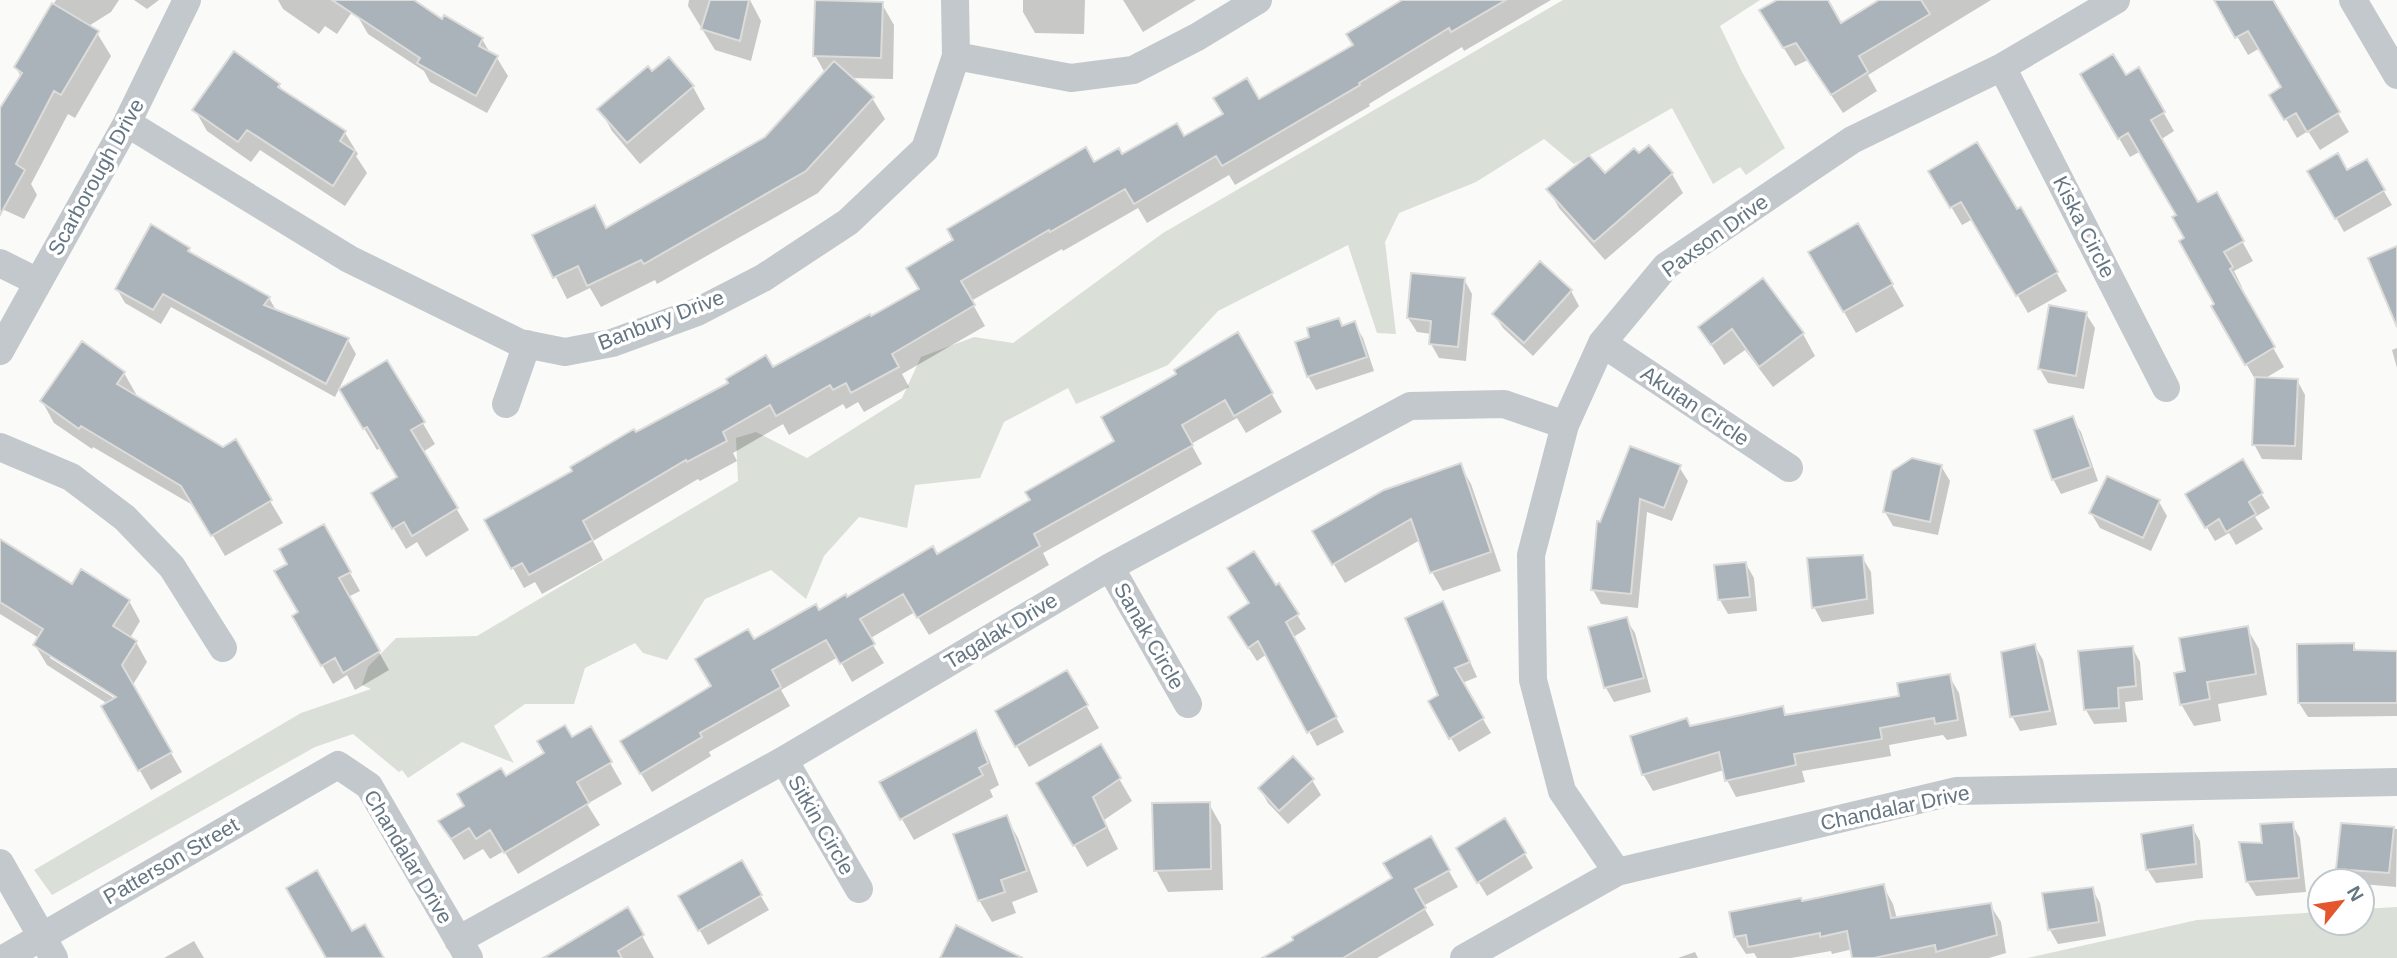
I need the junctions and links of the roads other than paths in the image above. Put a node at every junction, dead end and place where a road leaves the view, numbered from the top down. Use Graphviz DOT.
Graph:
graph roads {
  1 [pos="187,0"];
  2 [pos="955,0"];
  3 [pos="1258,0"];
  4 [pos="2116,0"];
  5 [pos="2353,0"];
  6 [pos="956,55"];
  7 [pos="2002,67"];
  8 [pos="2397,75"];
  9 [pos="127,123"];
  10 [pos="0,263"];
  11 [pos="38,282"];
  12 [pos="1602,342"];
  13 [pos="527,344"];
  14 [pos="0,351"];
  15 [pos="2166,388"];
  16 [pos="506,404"];
  17 [pos="1565,425"];
  18 [pos="0,447"];
  19 [pos="1789,468"];
  20 [pos="1110,567"];
  21 [pos="223,648"];
  22 [pos="1188,704"];
  23 [pos="784,761"];
  24 [pos="338,765"];
  25 [pos="2397,782"];
  26 [pos="0,863"];
  27 [pos="1617,872"];
  28 [pos="859,889"];
  29 [pos="48,947"];
  30 [pos="463,949"];
  31 [pos="5,958"];
  32 [pos="1464,958"];
  1 -- 9 [label="street, Scarborough Drive"];
  2 -- 6 [label="street, Banbury Drive"];
  3 -- 6 [label="street"];
  4 -- 7 [label="street, Paxson Drive"];
  5 -- 8 [label="street"];
  6 -- 13 [label="street, Banbury Drive"];
  7 -- 12 [label="street, Paxson Drive"];
  7 -- 15 [label="street, Kiska Circle"];
  9 -- 11 [label="street, Scarborough Drive"];
  9 -- 13 [label="street, Banbury Drive"];
  10 -- 11 [label="street"];
  11 -- 14 [label="street, Scarborough Drive"];
  12 -- 17 [label="street, Paxson Drive"];
  12 -- 19 [label="street, Akutan Circle"];
  13 -- 16 [label="street"];
  17 -- 20 [label="street, Tagalak Drive"];
  17 -- 27 [label="street, Paxson Drive"];
  18 -- 21 [label="street"];
  20 -- 22 [label="street, Sanak Circle"];
  20 -- 23 [label="street, Tagalak Drive"];
  23 -- 28 [label="street, Sitkin Circle"];
  23 -- 30 [label="street, Tagalak Drive"];
  24 -- 29 [label="street, Patterson Street"];
  24 -- 30 [label="street, Chandalar Drive"];
  25 -- 27 [label="street, Chandalar Drive"];
  26 -- 29 [label="street"];
  27 -- 32 [label="street, Chandalar Drive"];
  29 -- 31 [label="street, Patterson Street"];
}
